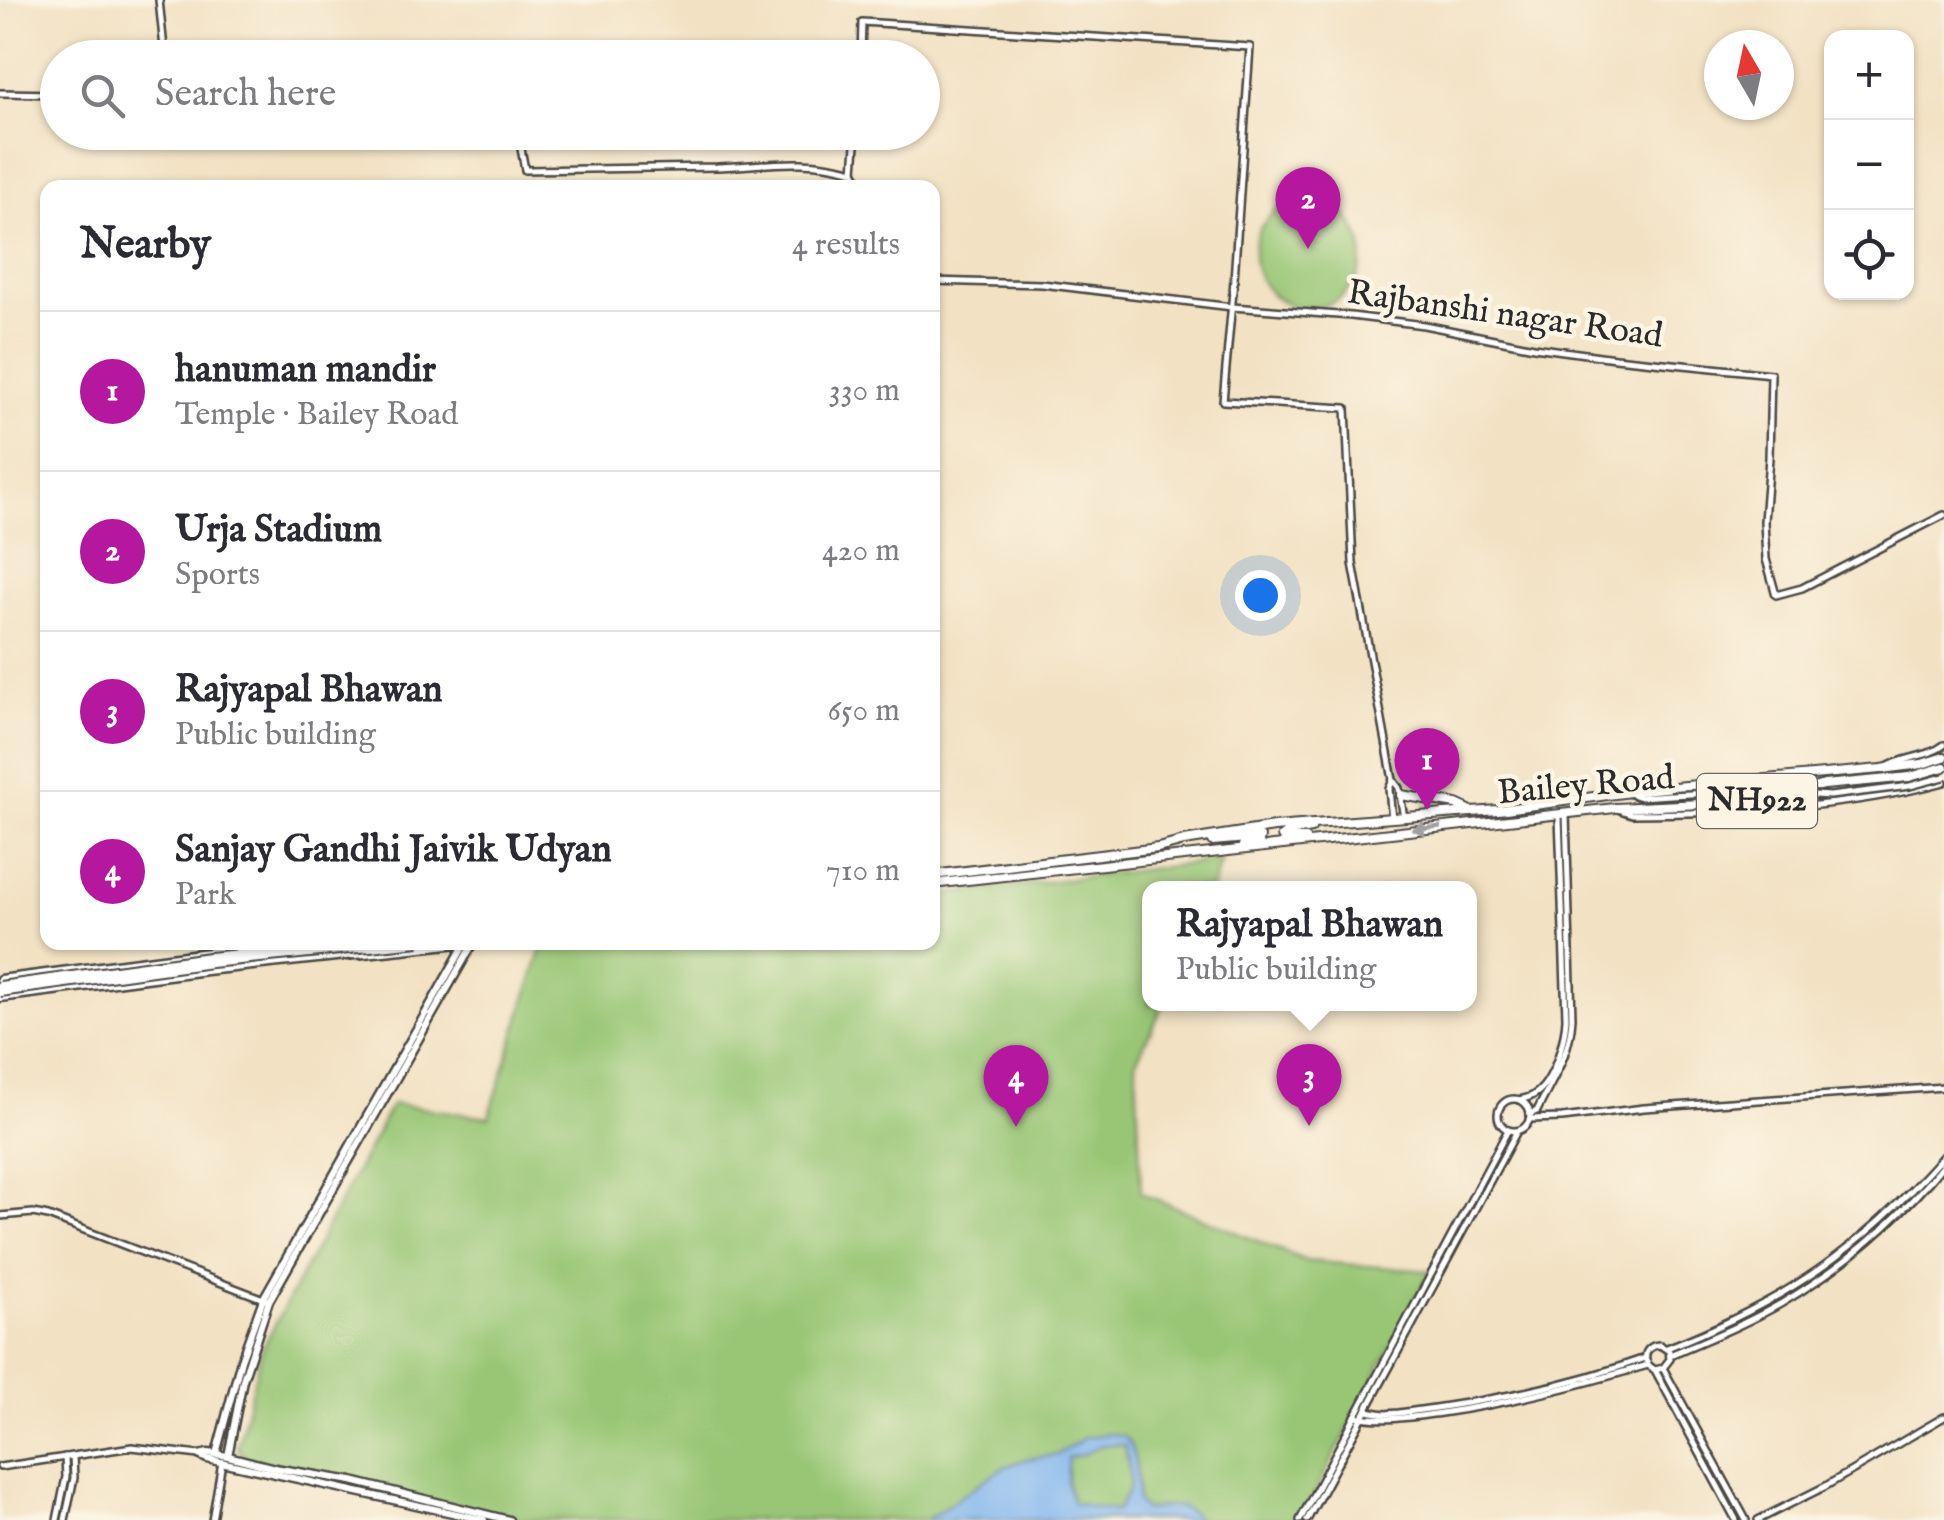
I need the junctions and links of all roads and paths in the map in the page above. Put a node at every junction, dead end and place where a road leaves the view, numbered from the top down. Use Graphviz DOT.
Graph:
graph roads {
  1 [pos="159,0"];
  2 [pos="163,40"];
  3 [pos="862,40"];
  4 [pos="0,93"];
  5 [pos="40,94"];
  6 [pos="521,150"];
  7 [pos="856,150"];
  8 [pos="854,171"];
  9 [pos="859,180"];
  10 [pos="940,281"];
  11 [pos="1232,307"];
  12 [pos="1944,516"];
  13 [pos="1944,745"];
  14 [pos="1944,756"];
  15 [pos="1944,767"];
  16 [pos="1884,768"];
  17 [pos="1944,779"];
  18 [pos="1393,780"];
  19 [pos="1626,792"];
  20 [pos="1400,794"];
  21 [pos="1616,808"];
  22 [pos="1470,812"];
  23 [pos="1562,815"];
  24 [pos="1392,818"];
  25 [pos="1404,818"];
  26 [pos="1353,822"];
  27 [pos="1344,838"];
  28 [pos="1168,846"];
  29 [pos="1226,852"];
  30 [pos="940,874"];
  31 [pos="940,883"];
  32 [pos="231,950"];
  33 [pos="278,950"];
  34 [pos="314,950"];
  35 [pos="340,950"];
  36 [pos="355,950"];
  37 [pos="394,950"];
  38 [pos="462,950"];
  39 [pos="469,950"];
  40 [pos="354,956"];
  41 [pos="315,960"];
  42 [pos="117,965"];
  43 [pos="36,976"];
  44 [pos="117,983"];
  45 [pos="0,989"];
  46 [pos="38,994"];
  47 [pos="1944,1087"];
  48 [pos="1519,1100"];
  49 [pos="1530,1116"];
  50 [pos="1508,1130"];
  51 [pos="1517,1131"];
  52 [pos="1944,1155"];
  53 [pos="346,1161"];
  54 [pos="1944,1164"];
  55 [pos="0,1216"];
  56 [pos="266,1300"];
  57 [pos="1669,1352"];
  58 [pos="1646,1362"];
  59 [pos="1664,1368"];
  60 [pos="1655,1370"];
  61 [pos="1363,1410"];
  62 [pos="1944,1416"];
  63 [pos="1359,1417"];
  64 [pos="208,1455"];
  65 [pos="69,1457"];
  66 [pos="225,1459"];
  67 [pos="0,1467"];
  68 [pos="487,1518"];
  69 [pos="57,1520"];
  70 [pos="65,1520"];
  71 [pos="212,1520"];
  72 [pos="508,1520"];
  73 [pos="1303,1520"];
  74 [pos="1736,1520"];
  75 [pos="1746,1520"];
  76 [pos="1758,1520"];
  1 -- 2 [label="street"];
  3 -- 11 [label="street"];
  4 -- 5 [label="street"];
  6 -- 8 [label="street"];
  7 -- 8 [label="street"];
  8 -- 9 [label="street"];
  10 -- 11 [label="street, Rajbanshi nagar Road"];
  11 -- 12 [label="street, Rajbanshi nagar Road"];
  11 -- 18 [label="street"];
  13 -- 16 [label="street"];
  14 -- 16 [label="highway, Bailey Road / NH922"];
  15 -- 21 [label="highway, Bailey Road / NH922"];
  16 -- 19 [label="highway, Bailey Road / NH922"];
  17 -- 19 [label="street, bridge"];
  17 -- 21 [label="street"];
  18 -- 20 [label="street"];
  18 -- 24 [label="street"];
  19 -- 22 [label="highway, Bailey Road / NH922"];
  20 -- 22 [label="highway"];
  20 -- 25 [label="street"];
  21 -- 23 [label="highway, Bailey Road / NH922"];
  22 -- 25 [label="highway, Bailey Road / NH922"];
  23 -- 27 [label="highway, Bailey Road / NH922, one-way"];
  23 -- 48 [label="street"];
  23 -- 49 [label="street"];
  24 -- 25 [label="highway, Bailey Road / NH922"];
  24 -- 26 [label="highway, Bailey Road / NH922"];
  26 -- 27 [label="highway"];
  26 -- 28 [label="highway, Bailey Road / NH922"];
  27 -- 29 [label="highway, Bailey Road / NH922"];
  28 -- 29 [label="highway"];
  28 -- 30 [label="highway, Bailey Road / NH922"];
  29 -- 31 [label="highway, Bailey Road / NH922"];
  32 -- 42 [label="main road"];
  33 -- 45 [label="highway, bridge"];
  34 -- 41 [label="main road"];
  35 -- 45 [label="highway, bridge"];
  36 -- 40 [label="main road"];
  37 -- 40 [label="main road"];
  38 -- 53 [label="main road"];
  39 -- 53 [label="main road"];
  40 -- 41 [label="main road"];
  41 -- 44 [label="main road"];
  42 -- 43 [label="main road"];
  42 -- 44 [label="main road"];
  43 -- 45 [label="main road"];
  43 -- 46 [label="main road"];
  44 -- 46 [label="main road"];
  45 -- 46 [label="main road"];
  47 -- 49 [label="street"];
  48 -- 49 [label="street"];
  48 -- 50 [label="street"];
  49 -- 51 [label="street"];
  50 -- 51 [label="street"];
  50 -- 61 [label="street"];
  51 -- 61 [label="street"];
  52 -- 57 [label="street"];
  53 -- 56 [label="main road"];
  54 -- 57 [label="street"];
  55 -- 56 [label="street"];
  56 -- 64 [label="main road"];
  56 -- 66 [label="main road"];
  57 -- 58 [label="street"];
  57 -- 59 [label="street"];
  58 -- 60 [label="street"];
  58 -- 61 [label="street"];
  58 -- 63 [label="street"];
  59 -- 60 [label="street"];
  59 -- 75 [label="street"];
  60 -- 74 [label="street"];
  61 -- 63 [label="street"];
  62 -- 76 [label="street"];
  63 -- 73 [label="street"];
  64 -- 65 [label="street"];
  64 -- 66 [label="main road"];
  65 -- 67 [label="street"];
  65 -- 69 [label="street"];
  65 -- 70 [label="street"];
  66 -- 68 [label="main road"];
  66 -- 71 [label="street"];
  68 -- 72 [label="main road"];
}
